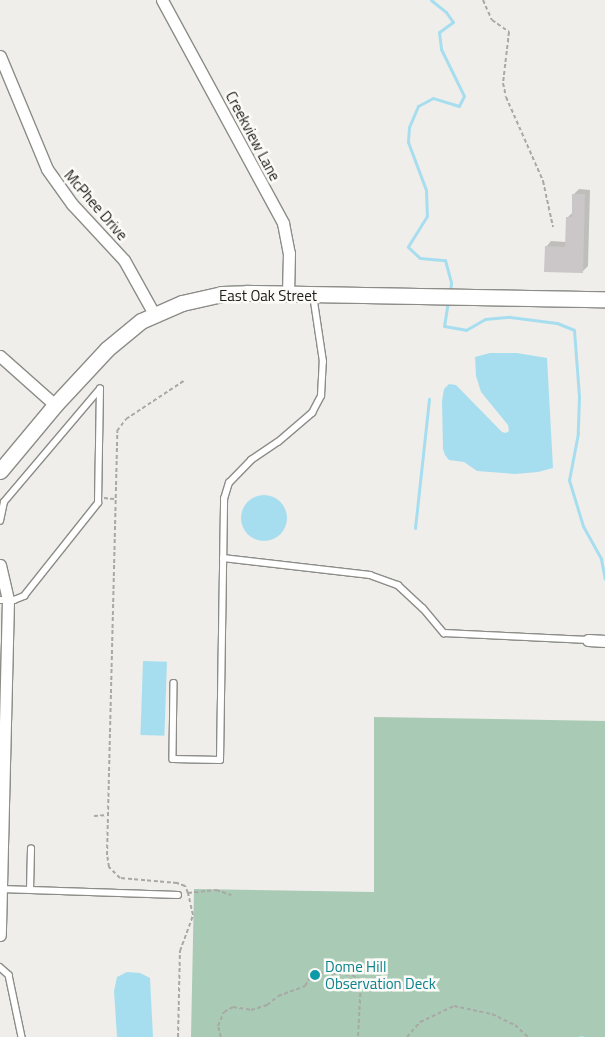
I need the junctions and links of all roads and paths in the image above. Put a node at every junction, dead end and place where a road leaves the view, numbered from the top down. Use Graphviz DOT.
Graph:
graph roads {
  1 [pos="162,0"];
  2 [pos="483,0"];
  3 [pos="0,56"];
  4 [pos="553,227"];
  5 [pos="288,295"];
  6 [pos="313,295"];
  7 [pos="605,300"];
  8 [pos="154,314"];
  9 [pos="0,356"];
  10 [pos="185,380"];
  11 [pos="55,405"];
  12 [pos="0,471"];
  13 [pos="0,521"];
  14 [pos="223,558"];
  15 [pos="1,568"];
  16 [pos="4,600"];
  17 [pos="588,640"];
  18 [pos="605,640"];
  19 [pos="174,683"];
  20 [pos="3,692"];
  21 [pos="2,727"];
  22 [pos="108,815"];
  23 [pos="94,816"];
  24 [pos="31,849"];
  25 [pos="1,889"];
  26 [pos="30,890"];
  27 [pos="188,893"];
  28 [pos="178,895"];
  29 [pos="231,895"];
  30 [pos="0,935"];
  31 [pos="0,967"];
  32 [pos="22,1037"];
  33 [pos="178,1037"];
  34 [pos="221,1037"];
  35 [pos="358,1037"];
  36 [pos="407,1037"];
  37 [pos="528,1037"];
  1 -- 5 [label="street, Creekview Lane"];
  2 -- 4 [label="path"];
  3 -- 8 [label="street, McPhee Drive"];
  5 -- 6 [label="street, East Oak Street"];
  5 -- 8 [label="street, East Oak Street"];
  6 -- 7 [label="street, East Oak Street"];
  6 -- 14 [label="lane"];
  8 -- 11 [label="street, East Oak Street"];
  9 -- 11 [label="street"];
  10 -- 22 [label="path"];
  11 -- 12 [label="street, East Oak Street"];
  13 -- 16 [label="lane"];
  14 -- 17 [label="lane"];
  14 -- 19 [label="lane"];
  15 -- 16 [label="street"];
  16 -- 20 [label="street"];
  17 -- 18 [label="street"];
  20 -- 21 [label="street"];
  21 -- 25 [label="street"];
  22 -- 23 [label="path"];
  22 -- 27 [label="path"];
  24 -- 26 [label="lane"];
  25 -- 26 [label="lane"];
  25 -- 30 [label="street"];
  26 -- 28 [label="lane"];
  27 -- 29 [label="path"];
  27 -- 33 [label="path"];
  31 -- 32 [label="lane"];
  34 -- 35 [label="path"];
  36 -- 37 [label="path"];
}
